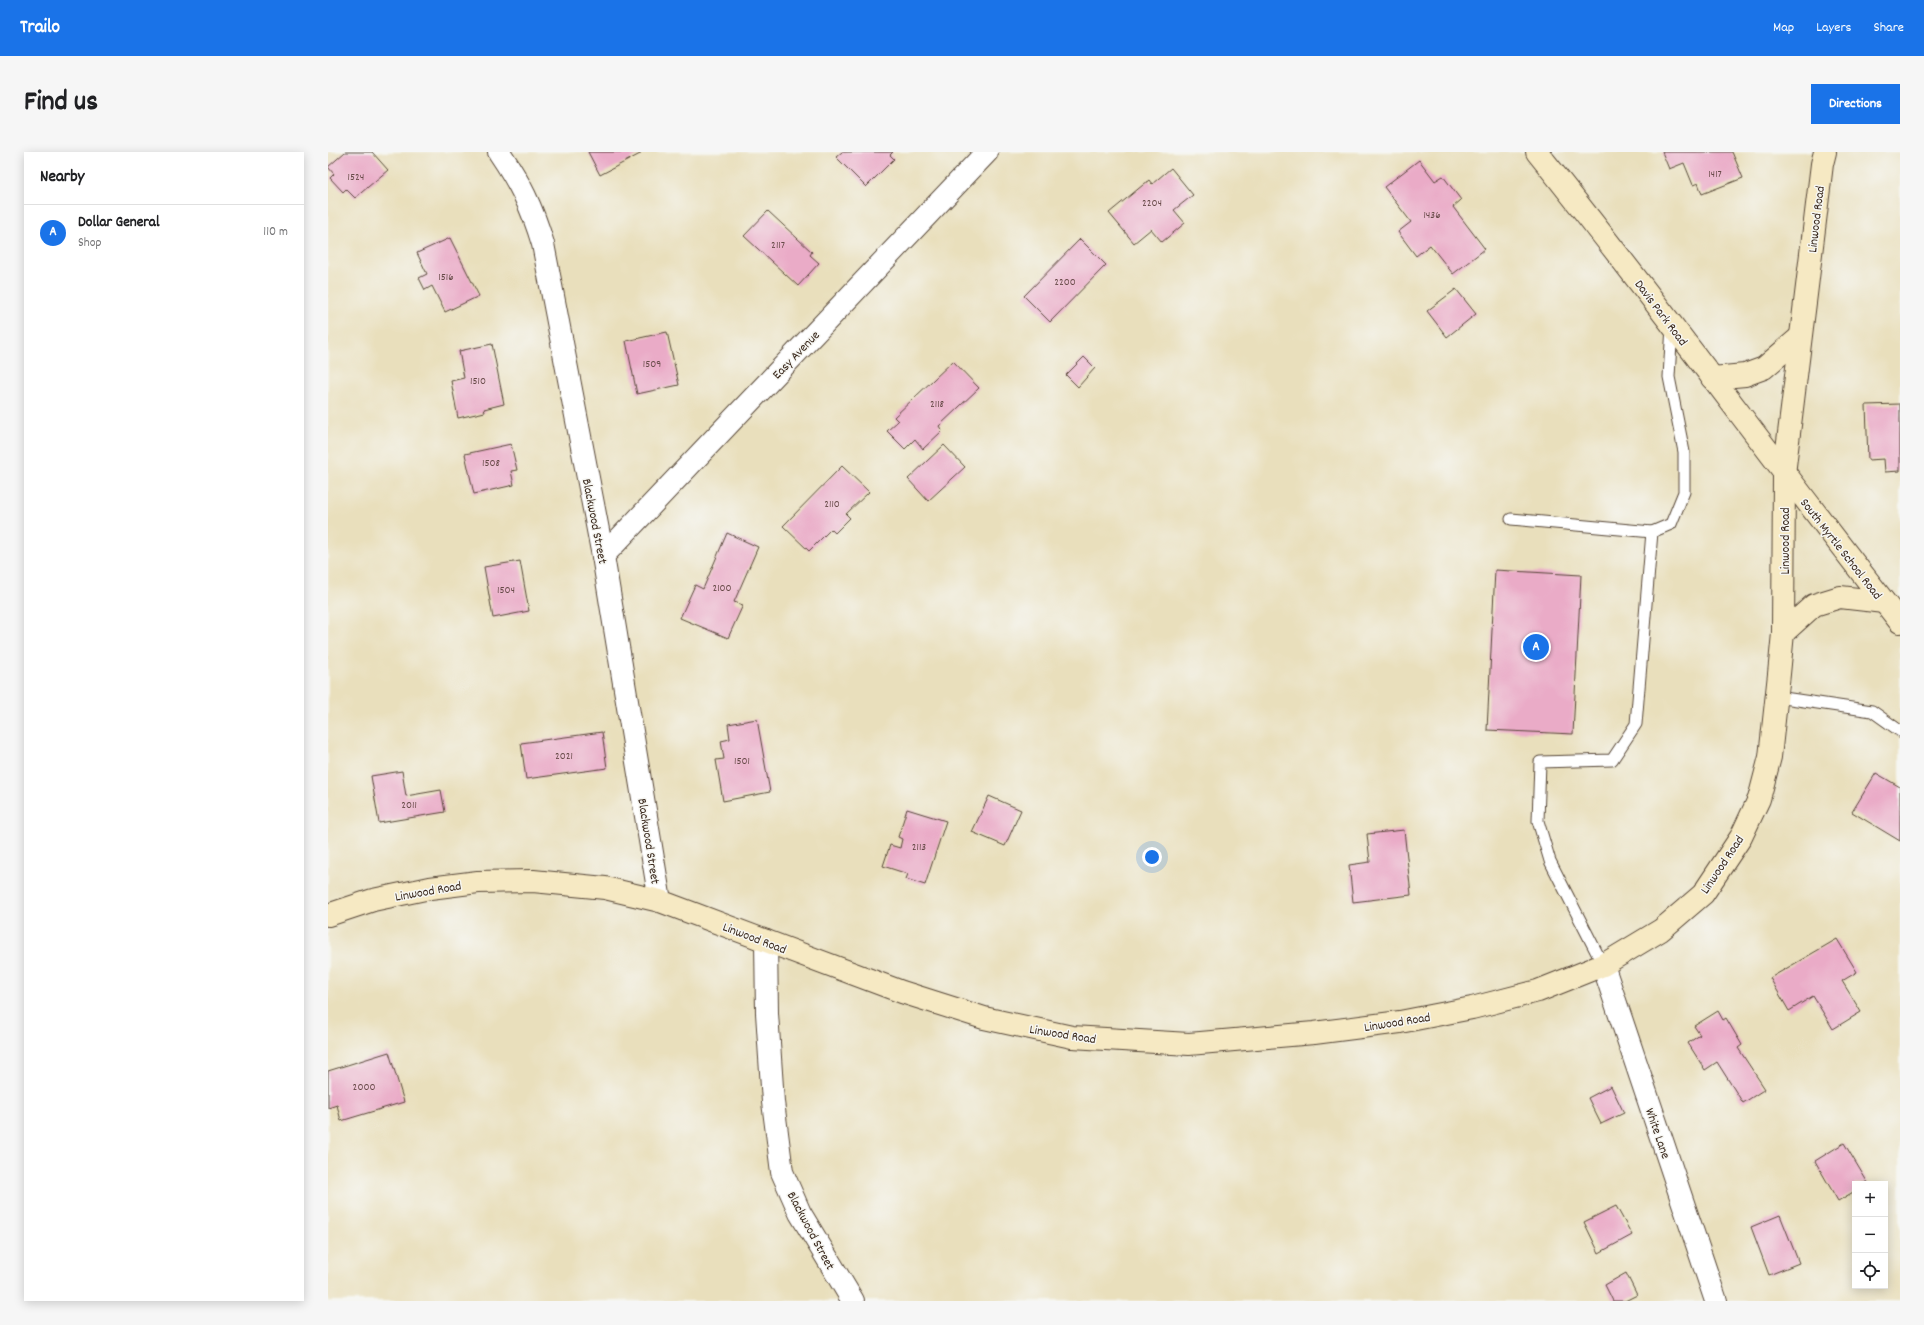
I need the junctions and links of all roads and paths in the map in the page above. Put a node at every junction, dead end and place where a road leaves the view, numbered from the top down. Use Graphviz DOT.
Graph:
graph roads {
  1 [pos="499,152"];
  2 [pos="987,152"];
  3 [pos="1537,152"];
  4 [pos="1825,152"];
  5 [pos="1672,325"];
  6 [pos="1800,337"];
  7 [pos="1712,378"];
  8 [pos="1784,474"];
  9 [pos="1511,519"];
  10 [pos="1652,532"];
  11 [pos="603,556"];
  12 [pos="1884,602"];
  13 [pos="1900,622"];
  14 [pos="1783,633"];
  15 [pos="1777,697"];
  16 [pos="1900,732"];
  17 [pos="660,901"];
  18 [pos="328,915"];
  19 [pos="766,941"];
  20 [pos="1603,965"];
  21 [pos="853,1301"];
  22 [pos="1716,1301"];
  1 -- 11 [label="street, Blackwood Street"];
  2 -- 11 [label="street, Easy Avenue"];
  3 -- 5 [label="main road, Davis Park Road"];
  4 -- 6 [label="main road, Linwood Road"];
  5 -- 7 [label="main road, Davis Park Road"];
  5 -- 10 [label="lane"];
  6 -- 7 [label="main road"];
  6 -- 8 [label="main road, Linwood Road"];
  7 -- 8 [label="main road, Davis Park Road"];
  8 -- 12 [label="main road, South Myrtle School Road"];
  8 -- 14 [label="main road, Linwood Road"];
  9 -- 10 [label="lane"];
  10 -- 20 [label="lane"];
  11 -- 17 [label="street, Blackwood Street"];
  12 -- 13 [label="main road, South Myrtle School Road"];
  12 -- 14 [label="main road"];
  14 -- 15 [label="main road, Linwood Road"];
  15 -- 16 [label="lane"];
  15 -- 20 [label="main road, Linwood Road"];
  17 -- 18 [label="main road, Linwood Road"];
  17 -- 19 [label="main road, Linwood Road"];
  19 -- 20 [label="main road, Linwood Road"];
  19 -- 21 [label="street, Blackwood Street"];
  20 -- 22 [label="street, White Lane"];
}
